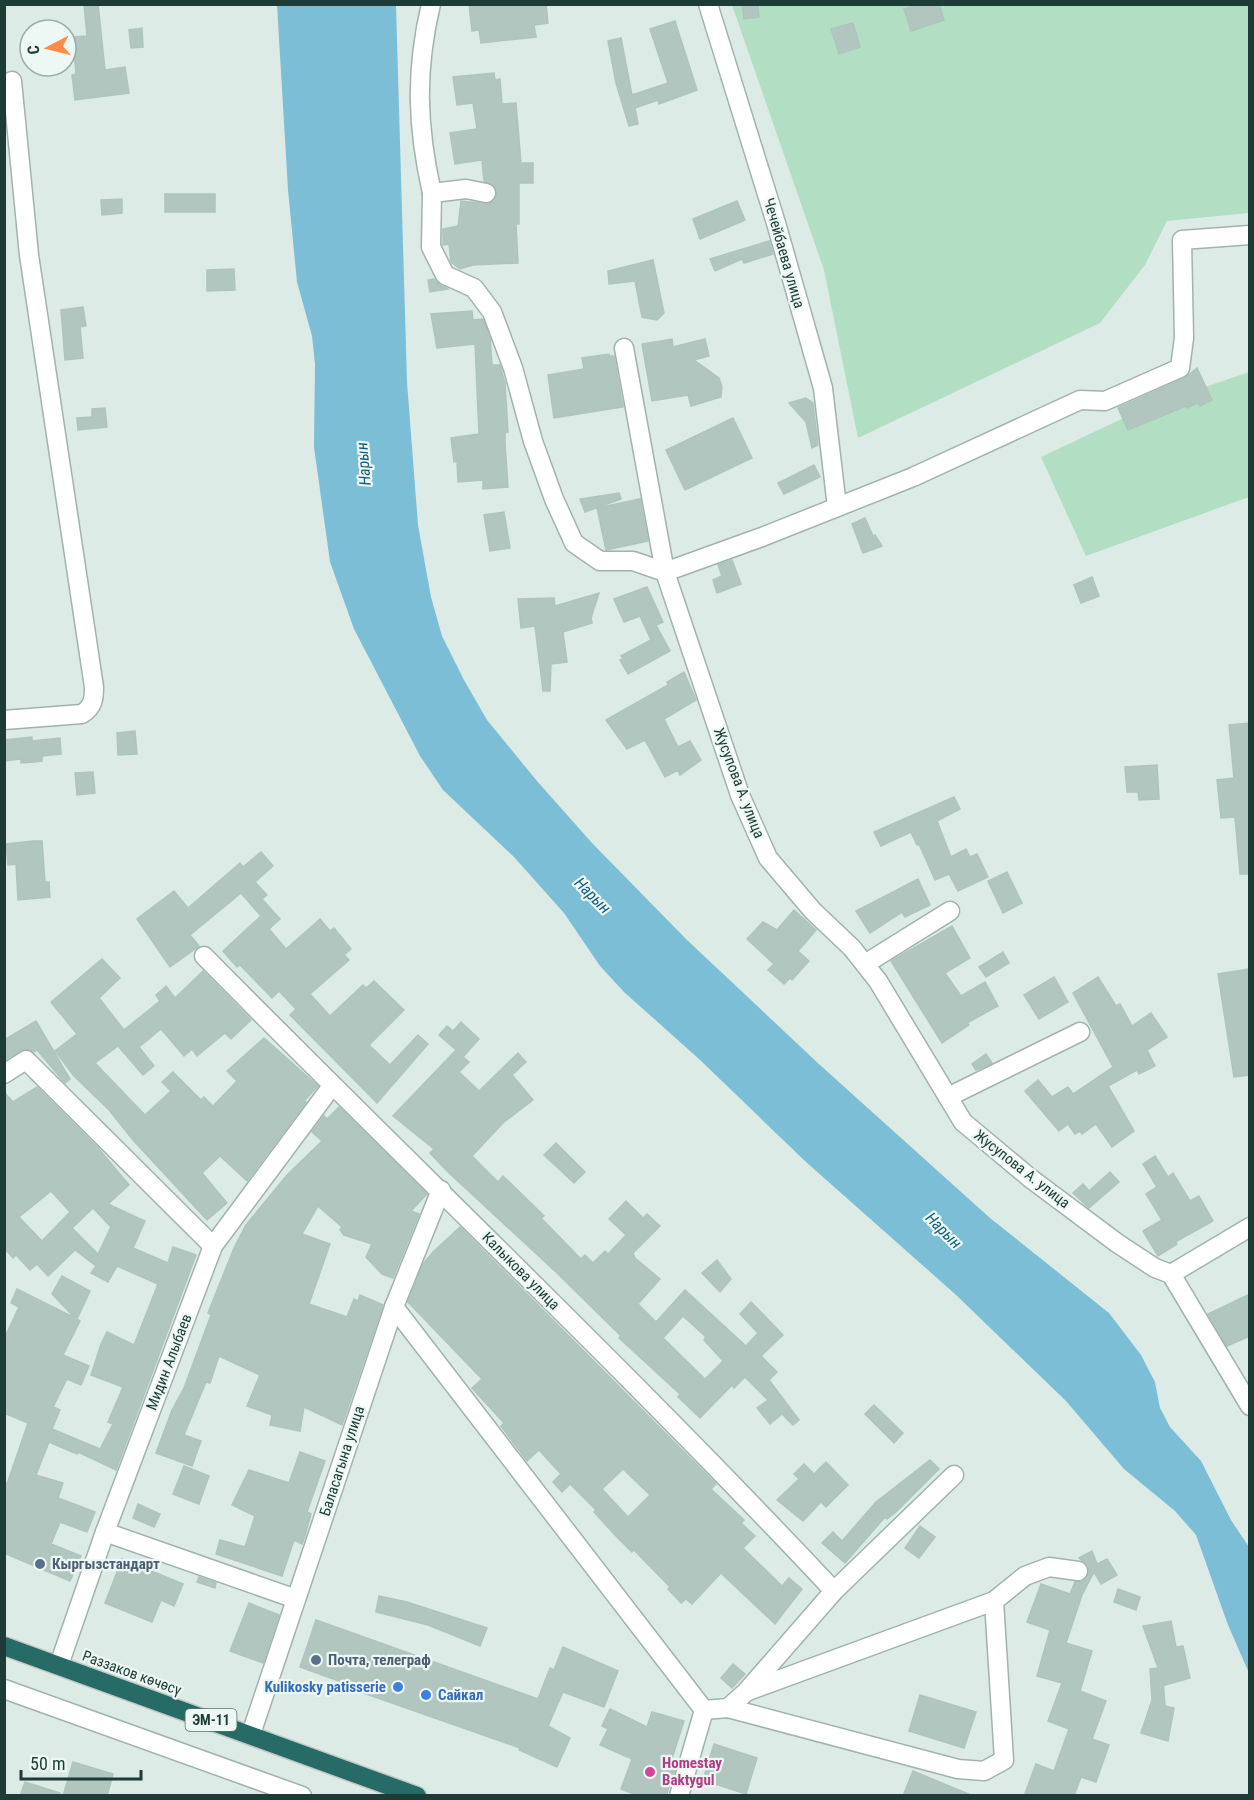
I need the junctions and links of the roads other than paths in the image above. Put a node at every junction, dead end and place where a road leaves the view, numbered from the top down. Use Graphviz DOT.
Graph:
graph roads {
  1 [pos="431,4"];
  2 [pos="708,4"];
  3 [pos="12,81"];
  4 [pos="432,193"];
  5 [pos="486,193"];
  6 [pos="1250,235"];
  7 [pos="624,348"];
  8 [pos="837,507"];
  9 [pos="665,572"];
  10 [pos="4,720"];
  11 [pos="950,911"];
  12 [pos="204,956"];
  13 [pos="865,964"];
  14 [pos="1080,1032"];
  15 [pos="4,1074"];
  16 [pos="332,1086"];
  17 [pos="948,1097"];
  18 [pos="441,1190"];
  19 [pos="1250,1227"];
  20 [pos="213,1246"];
  21 [pos="1171,1274"];
  22 [pos="394,1307"];
  23 [pos="1250,1406"];
  24 [pos="954,1475"];
  25 [pos="105,1532"];
  26 [pos="1078,1571"];
  27 [pos="834,1591"];
  28 [pos="296,1599"];
  29 [pos="994,1601"];
  30 [pos="4,1646"];
  31 [pos="59,1665"];
  32 [pos="4,1689"];
  33 [pos="746,1692"];
  34 [pos="728,1708"];
  35 [pos="704,1710"];
  36 [pos="251,1734"];
  37 [pos="302,1796"];
  38 [pos="417,1796"];
  39 [pos="679,1796"];
  1 -- 4 [label="street"];
  2 -- 8 [label="street, Чечейбаева улица"];
  3 -- 10 [label="street"];
  4 -- 5 [label="street"];
  4 -- 9 [label="street"];
  6 -- 8 [label="street"];
  7 -- 9 [label="street, Жусупова А. улица"];
  8 -- 9 [label="street"];
  9 -- 13 [label="street, Жусупова А. улица"];
  11 -- 13 [label="street"];
  12 -- 16 [label="street, Калыкова улица"];
  13 -- 17 [label="street, Жусупова А. улица"];
  14 -- 17 [label="street"];
  15 -- 20 [label="street"];
  16 -- 18 [label="street, Калыкова улица"];
  16 -- 20 [label="street, Мидин Алыбаев"];
  17 -- 21 [label="street, Жусупова А. улица"];
  18 -- 22 [label="street, Баласагына улица"];
  18 -- 27 [label="street, Калыкова улица"];
  19 -- 21 [label="street"];
  20 -- 25 [label="street, Мидин Алыбаев"];
  21 -- 23 [label="street"];
  22 -- 28 [label="street, Баласагына улица"];
  22 -- 35 [label="street"];
  24 -- 27 [label="street"];
  25 -- 28 [label="street"];
  25 -- 31 [label="street, Мидин Алыбаев"];
  26 -- 29 [label="street"];
  27 -- 33 [label="street"];
  28 -- 36 [label="street, Баласагына улица"];
  29 -- 33 [label="street"];
  29 -- 34 [label="street"];
  30 -- 31 [label="highway, Раззаков көчөсү / ЭМ-11"];
  31 -- 36 [label="highway, Раззаков көчөсү / ЭМ-11"];
  32 -- 37 [label="street"];
  33 -- 34 [label="street"];
  34 -- 35 [label="street"];
  35 -- 39 [label="street"];
  36 -- 38 [label="highway, Раззаков көчөсү / ЭМ-11"];
}
